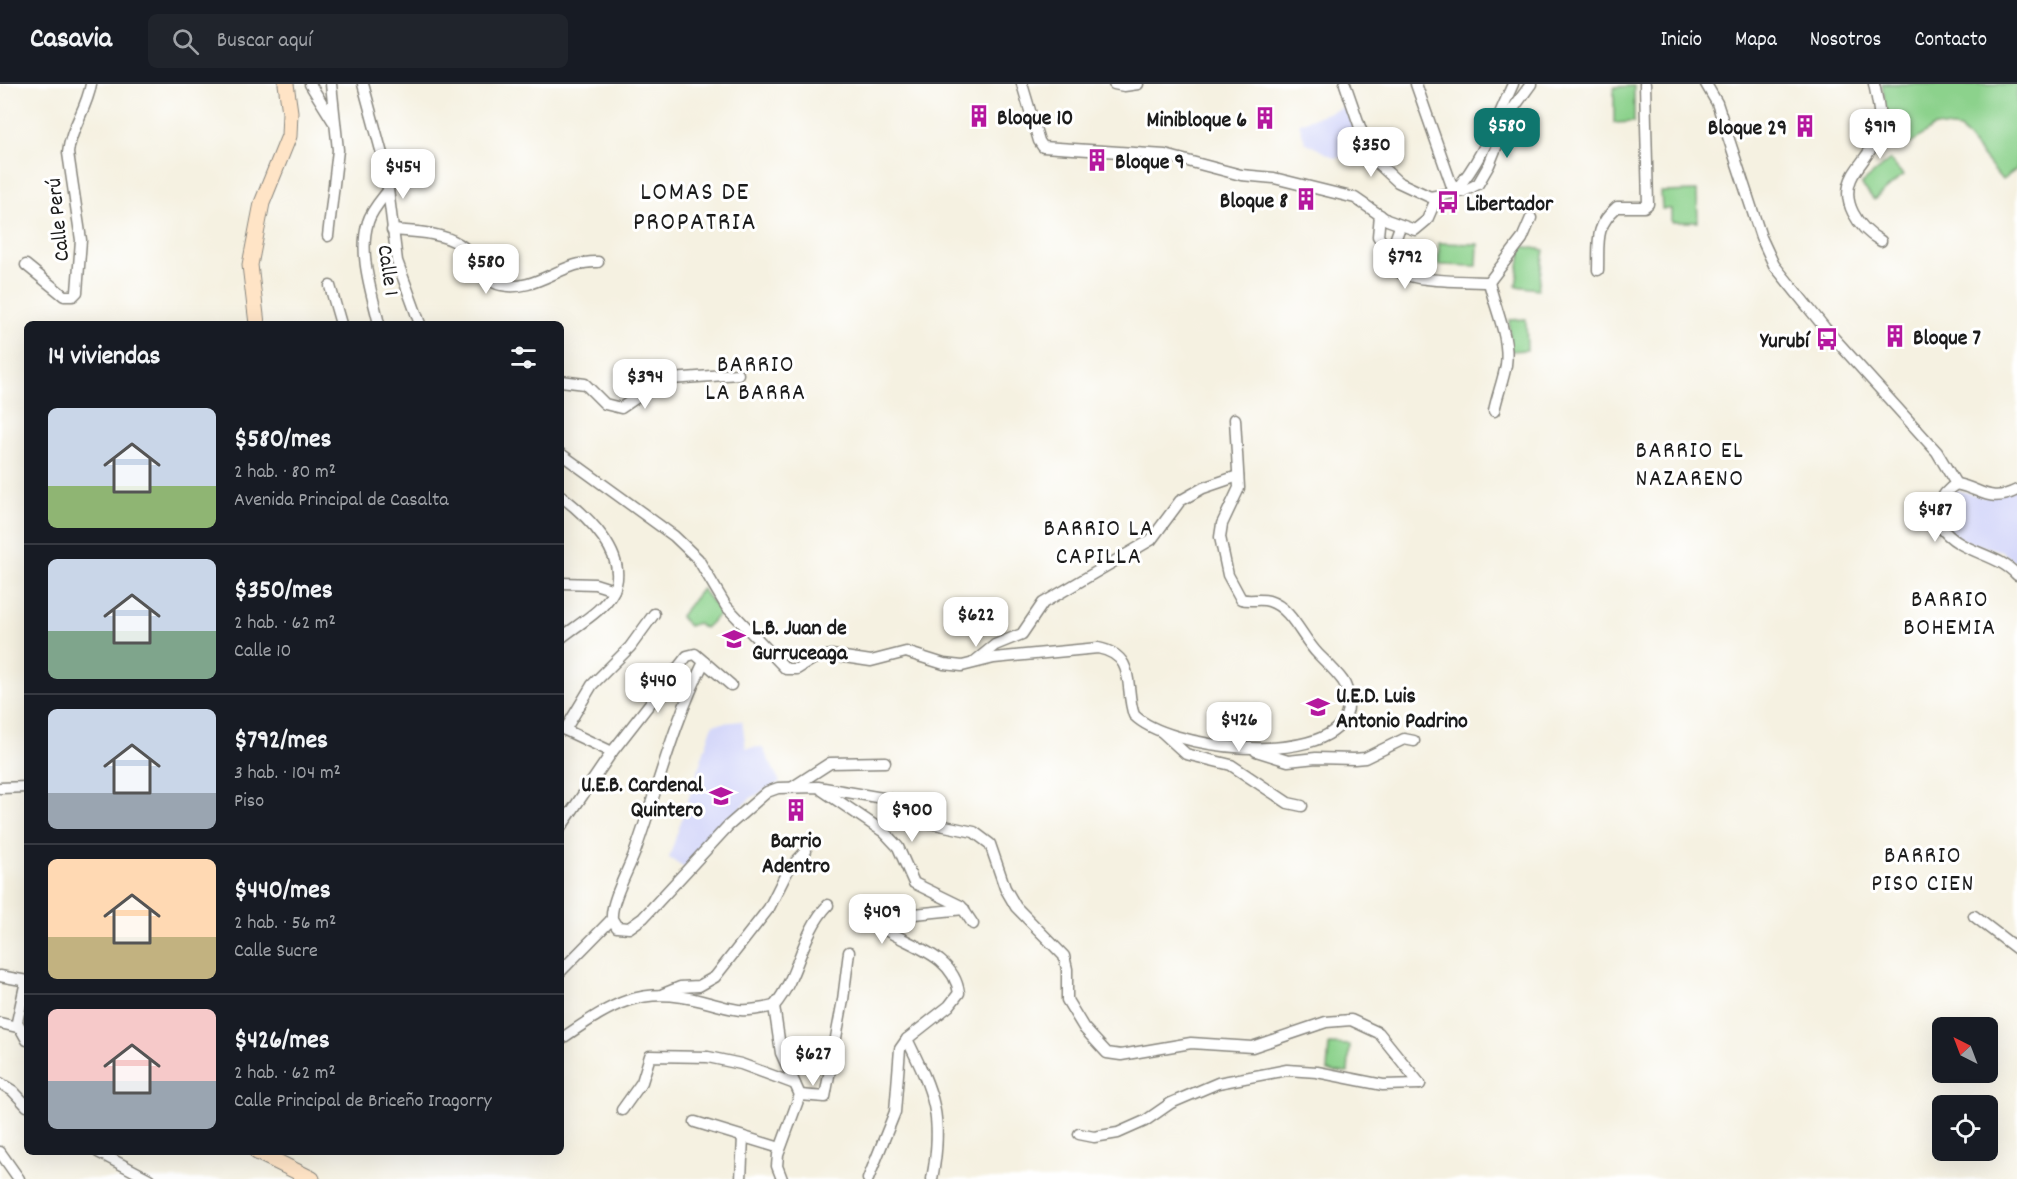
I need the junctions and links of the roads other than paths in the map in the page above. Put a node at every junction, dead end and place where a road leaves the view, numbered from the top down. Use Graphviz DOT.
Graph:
graph roads {
  1 [pos="91,84"];
  2 [pos="286,84"];
  3 [pos="310,84"];
  4 [pos="331,84"];
  5 [pos="363,84"];
  6 [pos="1022,84"];
  7 [pos="1114,84"];
  8 [pos="1138,84"];
  9 [pos="1345,84"];
  10 [pos="1416,84"];
  11 [pos="1513,84"];
  12 [pos="1531,84"];
  13 [pos="1645,84"];
  14 [pos="1706,84"];
  15 [pos="1874,84"];
  16 [pos="335,123"];
  17 [pos="388,191"];
  18 [pos="1454,192"];
  19 [pos="1437,197"];
  20 [pos="1380,215"];
  21 [pos="1531,218"];
  22 [pos="1400,226"];
  23 [pos="392,230"];
  24 [pos="328,236"];
  25 [pos="1881,241"];
  26 [pos="1393,250"];
  27 [pos="598,262"];
  28 [pos="26,265"];
  29 [pos="1598,270"];
  30 [pos="1489,282"];
  31 [pos="330,286"];
  32 [pos="256,321"];
  33 [pos="340,321"];
  34 [pos="378,321"];
  35 [pos="419,321"];
  36 [pos="738,374"];
  37 [pos="564,381"];
  38 [pos="1494,411"];
  39 [pos="1235,419"];
  40 [pos="564,455"];
  41 [pos="1238,476"];
  42 [pos="1956,484"];
  43 [pos="2017,490"];
  44 [pos="564,499"];
  45 [pos="2017,575"];
  46 [pos="564,583"];
  47 [pos="614,590"];
  48 [pos="654,614"];
  49 [pos="564,636"];
  50 [pos="704,662"];
  51 [pos="971,664"];
  52 [pos="731,685"];
  53 [pos="564,727"];
  54 [pos="564,729"];
  55 [pos="1161,731"];
  56 [pos="1414,741"];
  57 [pos="1250,748"];
  58 [pos="612,752"];
  59 [pos="885,762"];
  60 [pos="24,787"];
  61 [pos="793,787"];
  62 [pos="0,788"];
  63 [pos="818,788"];
  64 [pos="1302,806"];
  65 [pos="564,823"];
  66 [pos="806,851"];
  67 [pos="828,905"];
  68 [pos="964,909"];
  69 [pos="1974,916"];
  70 [pos="612,919"];
  71 [pos="973,924"];
  72 [pos="2017,949"];
  73 [pos="849,952"];
  74 [pos="564,967"];
  75 [pos="0,976"];
  76 [pos="24,980"];
  77 [pos="24,995"];
  78 [pos="660,995"];
  79 [pos="774,1006"];
  80 [pos="0,1023"];
  81 [pos="17,1027"];
  82 [pos="24,1036"];
  83 [pos="564,1037"];
  84 [pos="907,1039"];
  85 [pos="0,1083"];
  86 [pos="795,1084"];
  87 [pos="800,1095"];
  88 [pos="24,1103"];
  89 [pos="622,1110"];
  90 [pos="694,1122"];
  91 [pos="1079,1134"];
  92 [pos="743,1137"];
  93 [pos="780,1148"];
  94 [pos="0,1152"];
  95 [pos="104,1155"];
  96 [pos="263,1155"];
  97 [pos="19,1179"];
  98 [pos="149,1179"];
  99 [pos="312,1179"];
  100 [pos="741,1179"];
  101 [pos="782,1179"];
  102 [pos="868,1179"];
  103 [pos="932,1179"];
  1 -- 28 [label="street, Calle Perú"];
  2 -- 32 [label="main road"];
  3 -- 16 [label="street"];
  4 -- 16 [label="street"];
  5 -- 17 [label="street"];
  6 -- 20 [label="street"];
  7 -- 8 [label="street"];
  9 -- 19 [label="street"];
  10 -- 18 [label="street"];
  11 -- 18 [label="street"];
  12 -- 18 [label="street"];
  13 -- 29 [label="street"];
  14 -- 42 [label="street"];
  15 -- 25 [label="street"];
  16 -- 24 [label="street"];
  17 -- 23 [label="street"];
  17 -- 34 [label="street, Calle 1"];
  18 -- 19 [label="street"];
  19 -- 22 [label="street"];
  20 -- 22 [label="street"];
  20 -- 26 [label="street"];
  21 -- 30 [label="street"];
  22 -- 26 [label="street"];
  23 -- 27 [label="street"];
  23 -- 35 [label="street"];
  26 -- 30 [label="street"];
  30 -- 38 [label="street"];
  31 -- 33 [label="street"];
  36 -- 37 [label="street"];
  39 -- 41 [label="street"];
  40 -- 51 [label="street"];
  41 -- 51 [label="street"];
  41 -- 57 [label="street"];
  42 -- 43 [label="street"];
  42 -- 45 [label="street"];
  44 -- 47 [label="street"];
  46 -- 47 [label="street"];
  47 -- 49 [label="street"];
  48 -- 53 [label="street"];
  50 -- 52 [label="street"];
  50 -- 58 [label="street"];
  50 -- 70 [label="street"];
  51 -- 55 [label="street"];
  54 -- 58 [label="street"];
  55 -- 57 [label="street"];
  55 -- 64 [label="street"];
  56 -- 57 [label="street"];
  58 -- 65 [label="street"];
  59 -- 61 [label="street"];
  60 -- 62 [label="street"];
  61 -- 63 [label="street"];
  61 -- 70 [label="street"];
  63 -- 68 [label="street"];
  63 -- 91 [label="street"];
  66 -- 78 [label="street"];
  67 -- 79 [label="street"];
  68 -- 71 [label="street"];
  68 -- 84 [label="street"];
  69 -- 72 [label="street"];
  70 -- 74 [label="street"];
  73 -- 87 [label="street"];
  75 -- 76 [label="street"];
  77 -- 81 [label="street"];
  78 -- 79 [label="street"];
  78 -- 83 [label="street"];
  79 -- 86 [label="street"];
  80 -- 81 [label="street"];
  81 -- 82 [label="street"];
  84 -- 102 [label="street"];
  84 -- 103 [label="street"];
  85 -- 88 [label="street"];
  86 -- 87 [label="street"];
  86 -- 89 [label="street"];
  87 -- 93 [label="street"];
  90 -- 92 [label="street"];
  92 -- 93 [label="street"];
  92 -- 100 [label="street"];
  93 -- 101 [label="street"];
  94 -- 97 [label="street"];
  95 -- 98 [label="street"];
  96 -- 99 [label="main road"];
}
